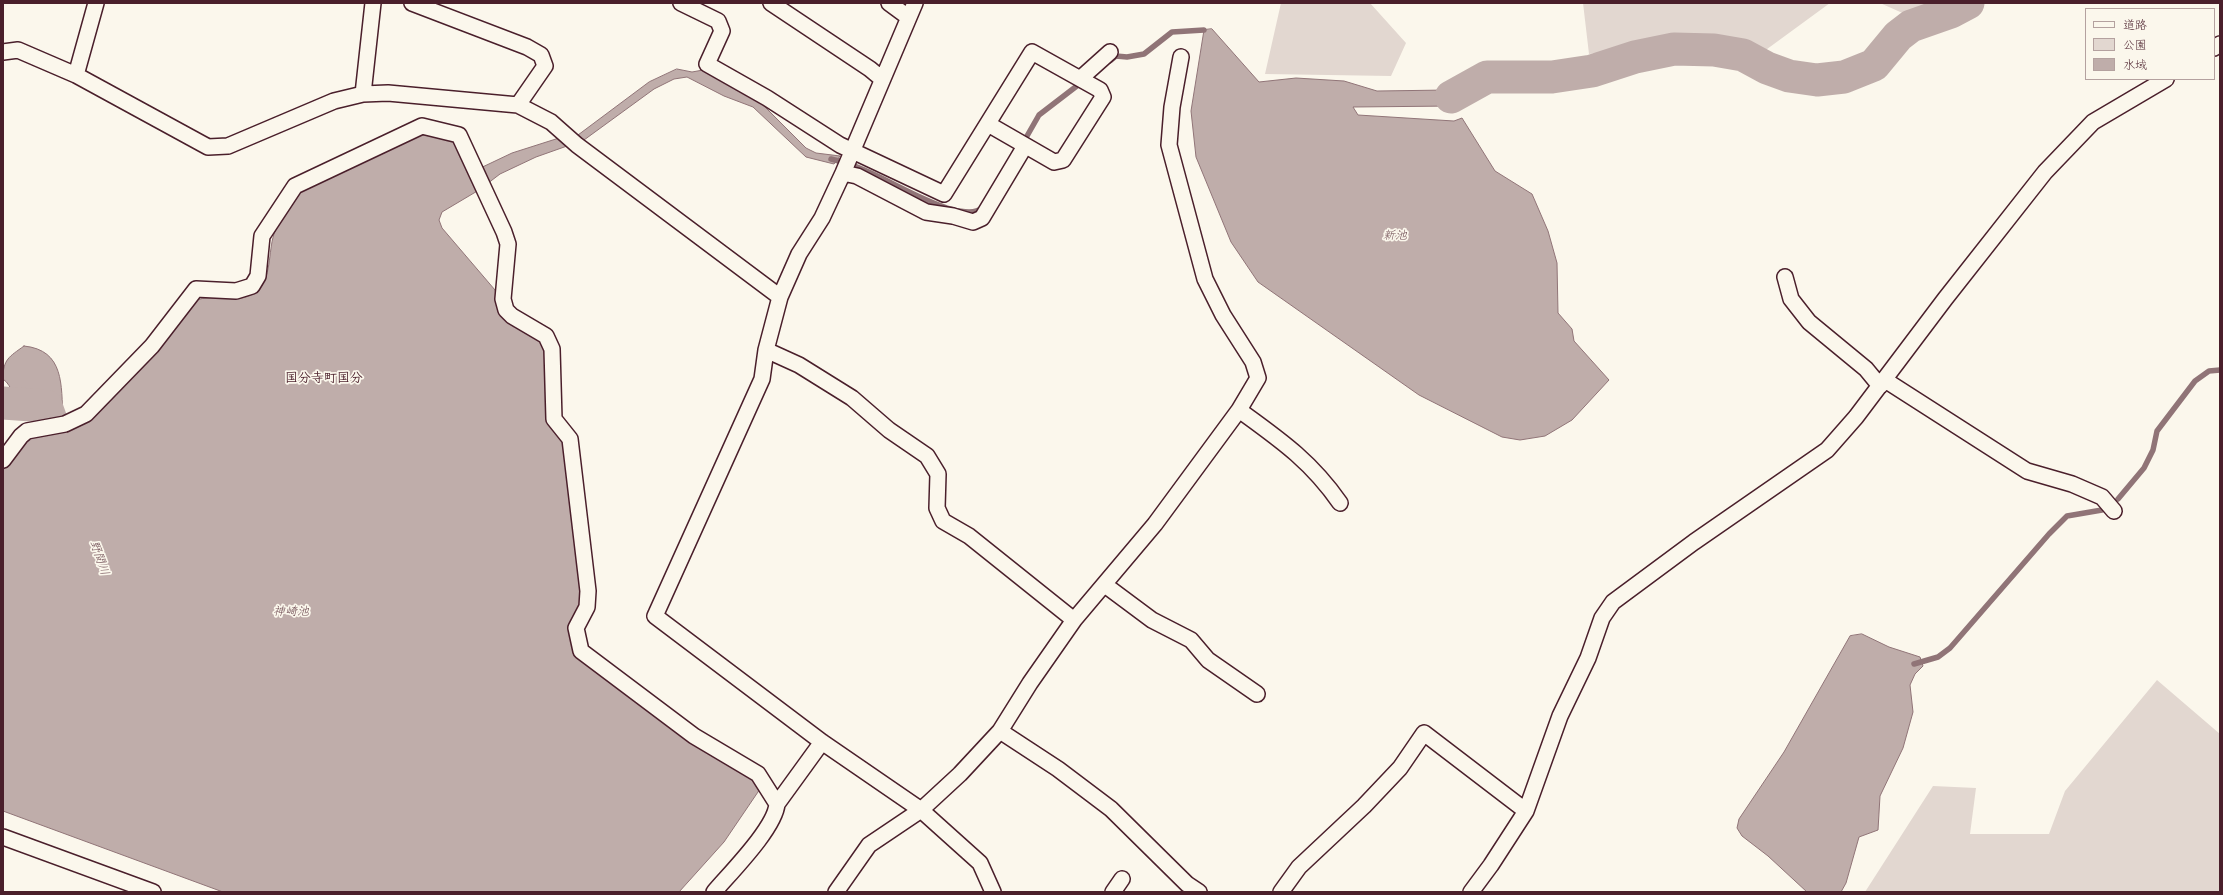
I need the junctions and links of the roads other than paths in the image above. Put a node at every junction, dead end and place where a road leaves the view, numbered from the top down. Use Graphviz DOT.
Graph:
graph roads {
  1 [pos="96,3"];
  2 [pos="373,3"];
  3 [pos="412,3"];
  4 [pos="681,3"];
  5 [pos="771,3"];
  6 [pos="889,3"];
  7 [pos="915,3"];
  8 [pos="908,17"];
  9 [pos="3,52"];
  10 [pos="1110,52"];
  11 [pos="1181,57"];
  12 [pos="76,75"];
  13 [pos="1081,78"];
  14 [pos="882,79"];
  15 [pos="2164,80"];
  16 [pos="363,94"];
  17 [pos="518,105"];
  18 [pos="988,124"];
  19 [pos="1025,146"];
  20 [pos="847,162"];
  21 [pos="1786,277"];
  22 [pos="780,297"];
  23 [pos="766,350"];
  24 [pos="1882,383"];
  25 [pos="1239,410"];
  26 [pos="3,460"];
  27 [pos="1340,503"];
  28 [pos="2114,511"];
  29 [pos="1105,585"];
  30 [pos="1074,620"];
  31 [pos="1257,694"];
  32 [pos="1000,730"];
  33 [pos="822,742"];
  34 [pos="777,804"];
  35 [pos="921,810"];
  36 [pos="1526,811"];
  37 [pos="3,837"];
  38 [pos="1122,880"];
  39 [pos="153,892"];
  40 [pos="714,892"];
  41 [pos="836,892"];
  42 [pos="993,892"];
  43 [pos="1113,892"];
  44 [pos="1199,892"];
  45 [pos="1281,892"];
  46 [pos="1471,892"];
  1 -- 12 [label="street"];
  2 -- 16 [label="street"];
  3 -- 17 [label="street"];
  4 -- 20 [label="street"];
  5 -- 14 [label="street"];
  6 -- 8 [label="street"];
  7 -- 8 [label="street"];
  8 -- 14 [label="street"];
  9 -- 12 [label="street"];
  10 -- 13 [label="street"];
  11 -- 25 [label="street"];
  12 -- 16 [label="street"];
  13 -- 18 [label="street"];
  13 -- 19 [label="street"];
  14 -- 20 [label="street"];
  15 -- 24 [label="street"];
  16 -- 17 [label="street"];
  17 -- 22 [label="street"];
  18 -- 19 [label="street"];
  18 -- 20 [label="street"];
  19 -- 20 [label="street"];
  20 -- 22 [label="street"];
  21 -- 24 [label="street"];
  22 -- 23 [label="street"];
  23 -- 30 [label="street"];
  23 -- 33 [label="street"];
  24 -- 28 [label="street"];
  24 -- 36 [label="street"];
  25 -- 27 [label="street"];
  25 -- 29 [label="street"];
  26 -- 34 [label="street"];
  29 -- 30 [label="street"];
  29 -- 31 [label="street"];
  30 -- 32 [label="street"];
  32 -- 35 [label="street"];
  32 -- 44 [label="street"];
  33 -- 34 [label="street"];
  33 -- 35 [label="street"];
  34 -- 40 [label="street"];
  35 -- 41 [label="street"];
  35 -- 42 [label="street"];
  36 -- 45 [label="street"];
  36 -- 46 [label="street"];
  37 -- 39 [label="street"];
  38 -- 43 [label="street"];
}
